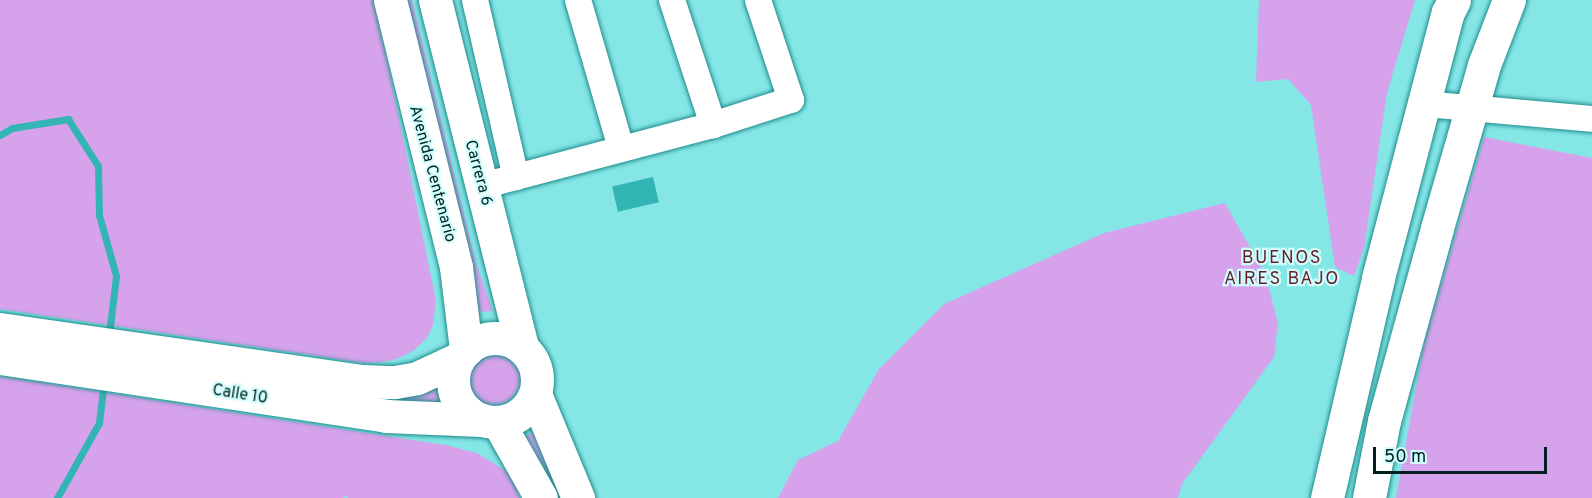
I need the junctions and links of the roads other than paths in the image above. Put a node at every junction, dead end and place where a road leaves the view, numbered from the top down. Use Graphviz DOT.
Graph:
graph roads {
  1 [pos="390,0"];
  2 [pos="435,0"];
  3 [pos="475,0"];
  4 [pos="578,0"];
  5 [pos="672,0"];
  6 [pos="758,0"];
  7 [pos="1509,0"];
  8 [pos="1451,6"];
  9 [pos="1425,104"];
  10 [pos="1472,108"];
  11 [pos="1592,119"];
  12 [pos="713,125"];
  13 [pos="621,148"];
  14 [pos="516,177"];
  15 [pos="482,186"];
  16 [pos="0,329"];
  17 [pos="522,347"];
  18 [pos="462,355"];
  19 [pos="0,358"];
  20 [pos="217,376"];
  21 [pos="535,394"];
  22 [pos="490,421"];
  23 [pos="541,498"];
  24 [pos="579,498"];
  25 [pos="1327,498"];
  26 [pos="1369,498"];
  1 -- 18 [label="main road, Avenida Centenario"];
  2 -- 15 [label="main road, Carrera 6"];
  3 -- 14 [label="street"];
  4 -- 13 [label="street"];
  5 -- 12 [label="street"];
  6 -- 12 [label="street"];
  7 -- 10 [label="main road"];
  8 -- 9 [label="main road"];
  9 -- 10 [label="street"];
  9 -- 25 [label="main road"];
  10 -- 11 [label="street"];
  10 -- 26 [label="main road"];
  12 -- 13 [label="street"];
  13 -- 14 [label="street"];
  14 -- 15 [label="street"];
  15 -- 17 [label="main road, Carrera 6"];
  16 -- 20 [label="main road, Calle 10"];
  17 -- 18 [label="main road"];
  17 -- 21 [label="main road"];
  18 -- 20 [label="main road, Calle 10"];
  18 -- 22 [label="main road"];
  19 -- 20 [label="main road, Calle 10"];
  20 -- 22 [label="main road, Calle 10"];
  21 -- 22 [label="main road"];
  21 -- 24 [label="main road"];
  22 -- 23 [label="main road"];
}
